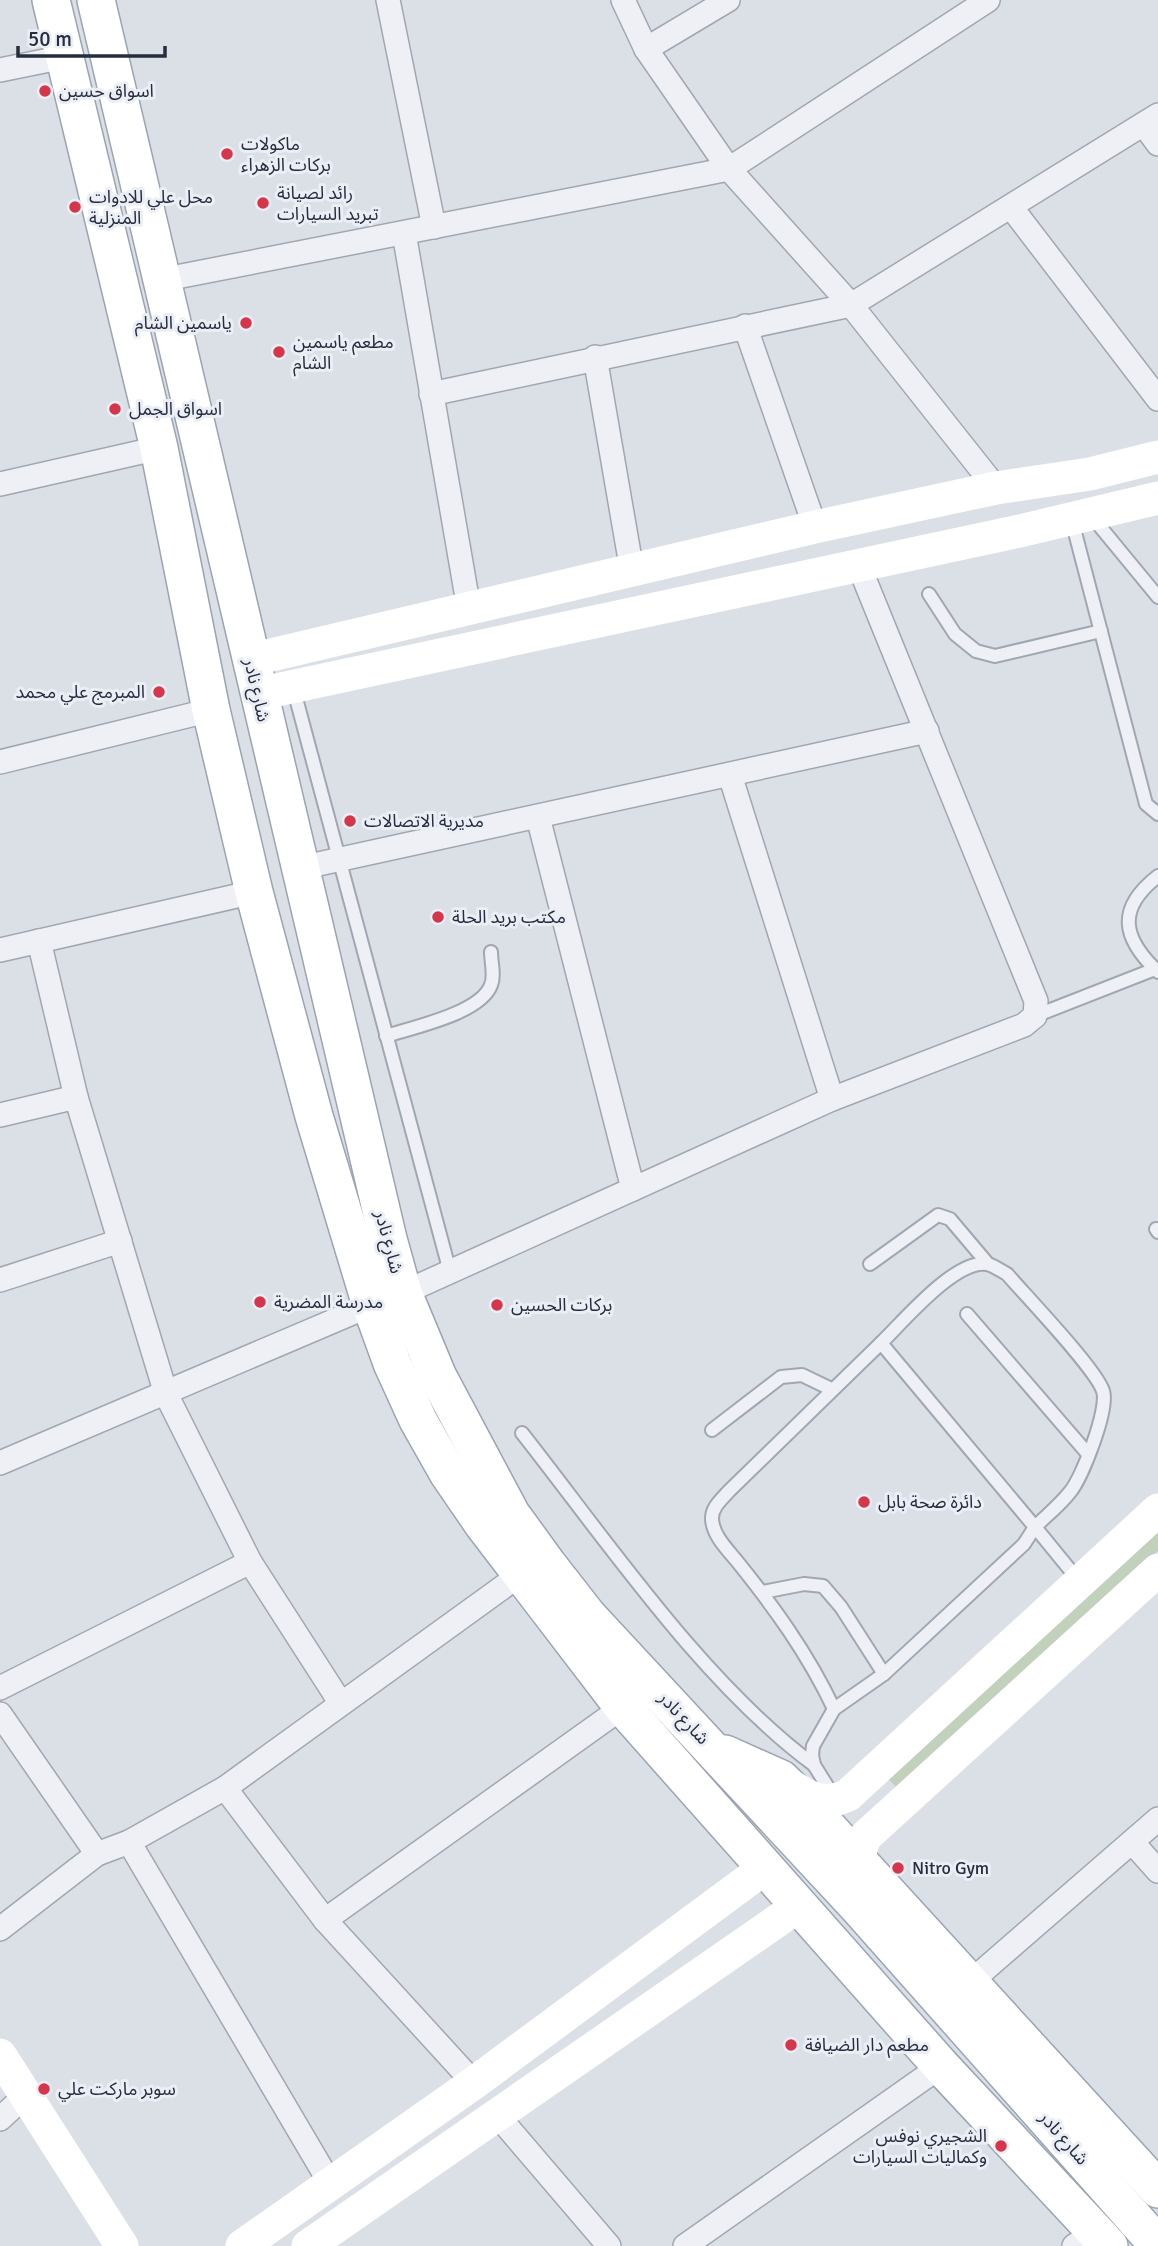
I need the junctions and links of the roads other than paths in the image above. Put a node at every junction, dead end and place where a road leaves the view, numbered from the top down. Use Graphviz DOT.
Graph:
graph roads {
  1 [pos="51,0"];
  2 [pos="96,0"];
  3 [pos="388,0"];
  4 [pos="623,0"];
  5 [pos="728,0"];
  6 [pos="988,0"];
  7 [pos="646,49"];
  8 [pos="64,57"];
  9 [pos="0,70"];
  10 [pos="1151,120"];
  11 [pos="1158,144"];
  12 [pos="729,169"];
  13 [pos="1011,207"];
  14 [pos="434,227"];
  15 [pos="404,233"];
  16 [pos="161,280"];
  17 [pos="851,305"];
  18 [pos="745,326"];
  19 [pos="595,357"];
  20 [pos="431,394"];
  21 [pos="1158,399"];
  22 [pos="159,448"];
  23 [pos="1158,457"];
  24 [pos="0,484"];
  25 [pos="996,488"];
  26 [pos="1158,498"];
  27 [pos="927,503"];
  28 [pos="876,515"];
  29 [pos="1081,517"];
  30 [pos="815,527"];
  31 [pos="929,551"];
  32 [pos="871,563"];
  33 [pos="632,571"];
  34 [pos="929,594"];
  35 [pos="1158,597"];
  36 [pos="469,609"];
  37 [pos="1101,631"];
  38 [pos="275,681"];
  39 [pos="211,710"];
  40 [pos="927,731"];
  41 [pos="0,762"];
  42 [pos="730,775"];
  43 [pos="1158,814"];
  44 [pos="538,817"];
  45 [pos="340,859"];
  46 [pos="300,868"];
  47 [pos="1158,876"];
  48 [pos="254,892"];
  49 [pos="39,941"];
  50 [pos="0,950"];
  51 [pos="491,953"];
  52 [pos="1156,970"];
  53 [pos="1035,1016"];
  54 [pos="339,1033"];
  55 [pos="386,1036"];
  56 [pos="297,1044"];
  57 [pos="76,1097"];
  58 [pos="832,1099"];
  59 [pos="356,1108"];
  60 [pos="0,1115"];
  61 [pos="314,1116"];
  62 [pos="633,1189"];
  63 [pos="120,1241"];
  64 [pos="870,1264"];
  65 [pos="988,1264"];
  66 [pos="450,1272"];
  67 [pos="0,1280"];
  68 [pos="387,1299"];
  69 [pos="967,1314"];
  70 [pos="881,1343"];
  71 [pos="831,1389"];
  72 [pos="166,1394"];
  73 [pos="712,1430"];
  74 [pos="522,1433"];
  75 [pos="1088,1454"];
  76 [pos="0,1463"];
  77 [pos="1158,1510"];
  78 [pos="1035,1527"];
  79 [pos="250,1562"];
  80 [pos="1158,1570"];
  81 [pos="521,1574"];
  82 [pos="1080,1582"];
  83 [pos="762,1592"];
  84 [pos="884,1674"];
  85 [pos="0,1688"];
  86 [pos="340,1702"];
  87 [pos="623,1707"];
  88 [pos="834,1709"];
  89 [pos="0,1714"];
  90 [pos="696,1731"];
  91 [pos="814,1765"];
  92 [pos="874,1771"];
  93 [pos="780,1779"];
  94 [pos="225,1788"];
  95 [pos="836,1801"];
  96 [pos="902,1803"];
  97 [pos="1158,1819"];
  98 [pos="129,1842"];
  99 [pos="1132,1842"];
  100 [pos="97,1854"];
  101 [pos="766,1867"];
  102 [pos="1158,1871"];
  103 [pos="864,1892"];
  104 [pos="800,1905"];
  105 [pos="325,1920"];
  106 [pos="0,1929"];
  107 [pos="968,1984"];
  108 [pos="0,2055"];
  109 [pos="941,2066"];
  110 [pos="463,2091"];
  111 [pos="26,2095"];
  112 [pos="0,2119"];
  113 [pos="487,2123"];
  114 [pos="1153,2175"];
  115 [pos="330,2183"];
  116 [pos="1093,2241"];
  117 [pos="320,2243"];
  118 [pos="1158,2245"];
  119 [pos="122,2246"];
  120 [pos="243,2246"];
  121 [pos="609,2246"];
  122 [pos="685,2246"];
  1 -- 8 [label="main road, شارع نادر"];
  2 -- 16 [label="main road, شارع نادر"];
  3 -- 14 [label="street"];
  4 -- 7 [label="street"];
  5 -- 7 [label="street"];
  6 -- 12 [label="street"];
  7 -- 12 [label="street"];
  8 -- 9 [label="street"];
  8 -- 22 [label="main road, شارع نادر"];
  10 -- 11 [label="street"];
  10 -- 13 [label="street"];
  12 -- 14 [label="street"];
  12 -- 17 [label="street"];
  13 -- 17 [label="street"];
  13 -- 21 [label="street"];
  14 -- 15 [label="street"];
  15 -- 16 [label="street"];
  15 -- 20 [label="street"];
  16 -- 38 [label="main road, شارع نادر"];
  17 -- 18 [label="street"];
  17 -- 25 [label="street"];
  18 -- 19 [label="street"];
  18 -- 30 [label="street"];
  19 -- 20 [label="street"];
  19 -- 33 [label="street"];
  20 -- 36 [label="street"];
  22 -- 24 [label="street"];
  22 -- 39 [label="main road, شارع نادر"];
  23 -- 25 [label="street"];
  25 -- 27 [label="street"];
  26 -- 29 [label="street"];
  27 -- 28 [label="street"];
  27 -- 31 [label="street"];
  28 -- 30 [label="street"];
  28 -- 32 [label="street"];
  29 -- 31 [label="street"];
  29 -- 35 [label="lane"];
  29 -- 37 [label="lane"];
  30 -- 33 [label="street"];
  31 -- 32 [label="street"];
  32 -- 38 [label="street"];
  32 -- 40 [label="street"];
  33 -- 36 [label="street"];
  34 -- 37 [label="lane"];
  36 -- 38 [label="street"];
  37 -- 43 [label="lane"];
  38 -- 45 [label="lane"];
  38 -- 46 [label="main road, شارع نادر"];
  39 -- 41 [label="street"];
  39 -- 48 [label="main road, شارع نادر"];
  40 -- 42 [label="street"];
  40 -- 53 [label="street"];
  42 -- 44 [label="street"];
  42 -- 58 [label="street"];
  44 -- 45 [label="street"];
  44 -- 62 [label="street"];
  45 -- 46 [label="street"];
  45 -- 55 [label="lane"];
  46 -- 54 [label="main road, شارع نادر"];
  47 -- 52 [label="lane"];
  48 -- 49 [label="street"];
  48 -- 56 [label="main road, شارع نادر"];
  49 -- 50 [label="street"];
  49 -- 57 [label="street"];
  51 -- 55 [label="lane"];
  52 -- 53 [label="lane"];
  53 -- 58 [label="street"];
  54 -- 56 [label="main road"];
  54 -- 59 [label="main road, شارع نادر"];
  55 -- 66 [label="lane"];
  56 -- 61 [label="main road, شارع نادر"];
  57 -- 60 [label="street"];
  57 -- 63 [label="street"];
  58 -- 62 [label="street"];
  59 -- 61 [label="main road"];
  59 -- 68 [label="main road, شارع نادر"];
  61 -- 68 [label="main road, شارع نادر"];
  62 -- 66 [label="street"];
  63 -- 67 [label="street"];
  63 -- 72 [label="street"];
  64 -- 65 [label="lane"];
  65 -- 70 [label="lane"];
  65 -- 75 [label="lane"];
  66 -- 68 [label="street"];
  68 -- 72 [label="street"];
  68 -- 81 [label="main road, شارع نادر"];
  68 -- 90 [label="main road, شارع نادر"];
  69 -- 75 [label="lane"];
  70 -- 71 [label="lane"];
  70 -- 78 [label="lane"];
  71 -- 73 [label="lane"];
  71 -- 83 [label="lane"];
  72 -- 76 [label="street"];
  72 -- 79 [label="street"];
  74 -- 91 [label="lane"];
  75 -- 78 [label="lane"];
  77 -- 82 [label="street"];
  78 -- 82 [label="lane"];
  78 -- 84 [label="lane"];
  79 -- 85 [label="street"];
  79 -- 86 [label="street"];
  80 -- 96 [label="street"];
  81 -- 86 [label="street"];
  81 -- 87 [label="main road, شارع نادر"];
  82 -- 92 [label="street"];
  83 -- 84 [label="lane"];
  83 -- 88 [label="lane"];
  84 -- 88 [label="lane"];
  86 -- 94 [label="street"];
  87 -- 101 [label="main road, شارع نادر"];
  87 -- 105 [label="street"];
  88 -- 91 [label="lane"];
  89 -- 100 [label="street"];
  90 -- 93 [label="main road"];
  90 -- 103 [label="main road, شارع نادر"];
  91 -- 95 [label="lane"];
  92 -- 95 [label="street"];
  92 -- 96 [label="street"];
  93 -- 95 [label="street"];
  93 -- 103 [label="main road"];
  94 -- 98 [label="street"];
  94 -- 105 [label="street"];
  96 -- 103 [label="street"];
  97 -- 99 [label="street"];
  98 -- 100 [label="street"];
  98 -- 115 [label="street"];
  99 -- 102 [label="street"];
  99 -- 107 [label="street"];
  100 -- 106 [label="street"];
  101 -- 104 [label="main road, شارع نادر"];
  101 -- 110 [label="street"];
  103 -- 107 [label="main road"];
  103 -- 118 [label="main road, شارع نادر"];
  104 -- 109 [label="main road, شارع نادر"];
  104 -- 113 [label="street"];
  105 -- 110 [label="street"];
  107 -- 114 [label="main road"];
  108 -- 111 [label="street"];
  109 -- 116 [label="main road, شارع نادر"];
  109 -- 122 [label="street"];
  110 -- 113 [label="street"];
  110 -- 115 [label="street"];
  111 -- 112 [label="street"];
  111 -- 119 [label="street"];
  113 -- 117 [label="street"];
  113 -- 121 [label="street"];
  115 -- 120 [label="street"];
}
